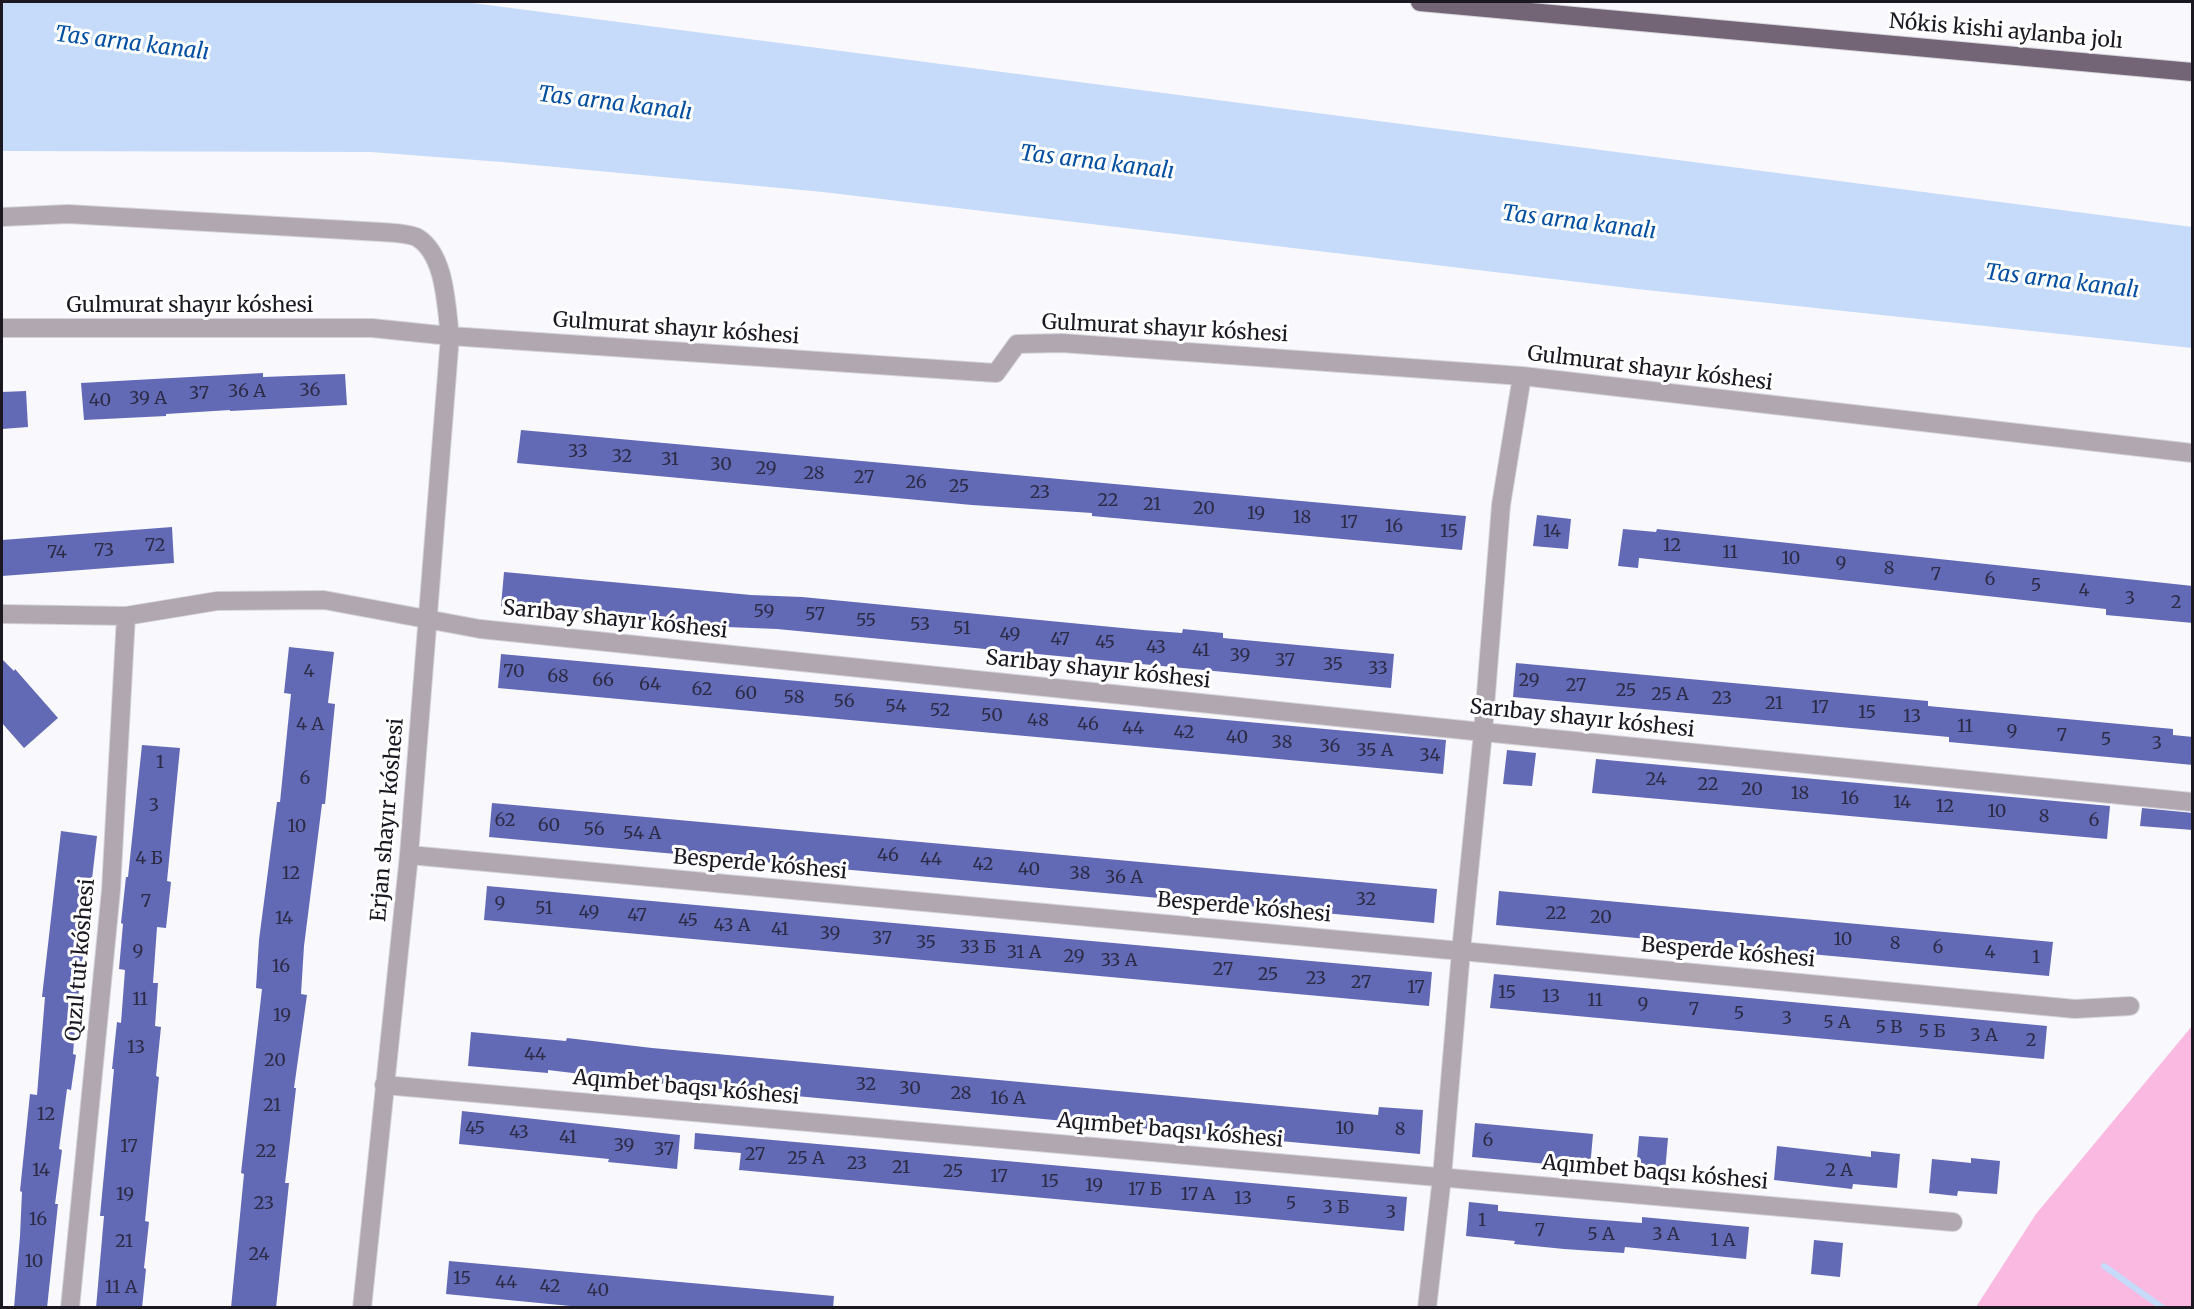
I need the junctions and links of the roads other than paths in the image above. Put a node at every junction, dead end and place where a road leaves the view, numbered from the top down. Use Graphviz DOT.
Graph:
graph roads {
  1 [pos="1420,2"];
  2 [pos="2193,72"];
  3 [pos="2,217"];
  4 [pos="2,328"];
  5 [pos="450,336"];
  6 [pos="1522,376"];
  7 [pos="2193,453"];
  8 [pos="2,614"];
  9 [pos="126,616"];
  10 [pos="429,619"];
  11 [pos="1483,732"];
  12 [pos="2193,802"];
  13 [pos="409,855"];
  14 [pos="1461,951"];
  15 [pos="2130,1006"];
  16 [pos="384,1085"];
  17 [pos="1442,1177"];
  18 [pos="1953,1222"];
  19 [pos="70,1308"];
  20 [pos="362,1308"];
  21 [pos="1427,1308"];
  1 -- 2 [label="main road, Nókis kishi aylanba jolı"];
  3 -- 5 [label="street, Erjan shayır kóshesi"];
  4 -- 5 [label="street, Gulmurat shayır kóshesi"];
  5 -- 6 [label="street, Gulmurat shayır kóshesi"];
  5 -- 10 [label="street, Erjan shayır kóshesi"];
  6 -- 7 [label="street, Gulmurat shayır kóshesi"];
  6 -- 11 [label="street"];
  8 -- 9 [label="street, Sarıbay shayır kóshesi"];
  9 -- 10 [label="street, Sarıbay shayır kóshesi"];
  9 -- 19 [label="street, Qızıl tut kóshesi"];
  10 -- 11 [label="street, Sarıbay shayır kóshesi"];
  10 -- 13 [label="street, Erjan shayır kóshesi"];
  11 -- 12 [label="street, Sarıbay shayır kóshesi"];
  11 -- 14 [label="street"];
  13 -- 14 [label="street, Besperde kóshesi"];
  13 -- 16 [label="street, Erjan shayır kóshesi"];
  14 -- 15 [label="street, Besperde kóshesi"];
  14 -- 17 [label="street"];
  16 -- 17 [label="street, Aqımbet baqsı kóshesi"];
  16 -- 20 [label="street, Erjan shayır kóshesi"];
  17 -- 18 [label="street, Aqımbet baqsı kóshesi"];
  17 -- 21 [label="street"];
}
